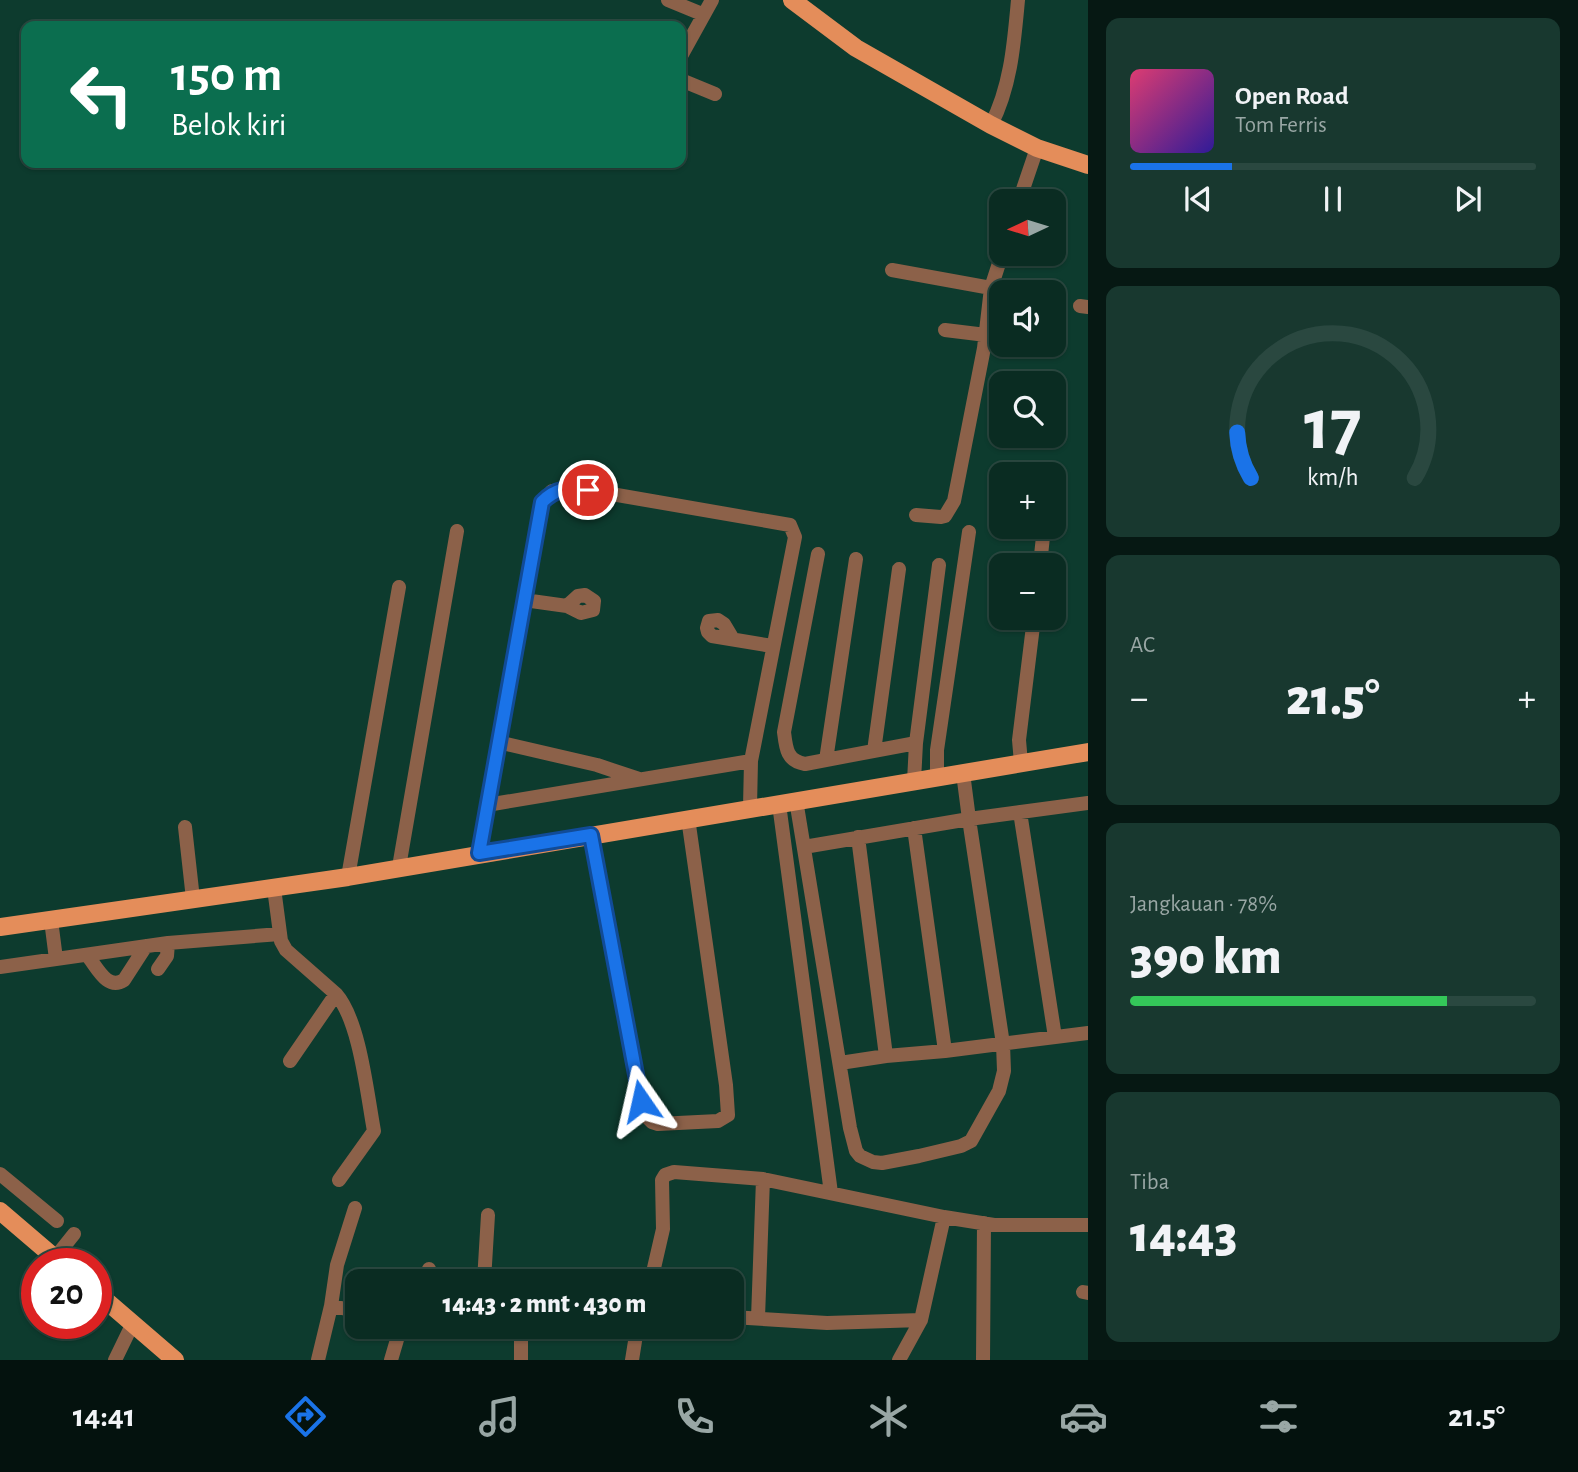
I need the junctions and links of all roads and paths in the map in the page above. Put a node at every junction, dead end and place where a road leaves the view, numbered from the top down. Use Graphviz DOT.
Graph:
graph roads {
  1 [pos="668,0"];
  2 [pos="712,0"];
  3 [pos="792,0"];
  4 [pos="1017,0"];
  5 [pos="702,14"];
  6 [pos="686,46"];
  7 [pos="686,82"];
  8 [pos="715,94"];
  9 [pos="991,125"];
  10 [pos="1037,148"];
  11 [pos="1088,165"];
  12 [pos="1023,189"];
  13 [pos="892,270"];
  14 [pos="989,288"];
  15 [pos="989,307"];
  16 [pos="944,330"];
  17 [pos="986,335"];
  18 [pos="916,515"];
  19 [pos="457,531"];
  20 [pos="969,531"];
  21 [pos="818,554"];
  22 [pos="856,558"];
  23 [pos="939,565"];
  24 [pos="899,569"];
  25 [pos="399,587"];
  26 [pos="524,600"];
  27 [pos="567,606"];
  28 [pos="1033,630"];
  29 [pos="733,639"];
  30 [pos="772,646"];
  31 [pos="498,742"];
  32 [pos="916,743"];
  33 [pos="874,751"];
  34 [pos="1088,752"];
  35 [pos="826,760"];
  36 [pos="751,761"];
  37 [pos="1021,763"];
  38 [pos="597,765"];
  39 [pos="962,772"];
  40 [pos="937,777"];
  41 [pos="644,780"];
  42 [pos="914,781"];
  43 [pos="586,789"];
  44 [pos="787,802"];
  45 [pos="1088,803"];
  46 [pos="486,805"];
  47 [pos="750,807"];
  48 [pos="1020,812"];
  49 [pos="688,818"];
  50 [pos="969,819"];
  51 [pos="185,827"];
  52 [pos="914,828"];
  53 [pos="591,835"];
  54 [pos="858,837"];
  55 [pos="804,847"];
  56 [pos="479,853"];
  57 [pos="399,867"];
  58 [pos="348,877"];
  59 [pos="274,888"];
  60 [pos="193,899"];
  61 [pos="51,920"];
  62 [pos="0,927"];
  63 [pos="280,934"];
  64 [pos="168,943"];
  65 [pos="146,946"];
  66 [pos="87,955"];
  67 [pos="56,959"];
  68 [pos="0,967"];
  69 [pos="158,969"];
  70 [pos="336,994"];
  71 [pos="1088,1033"];
  72 [pos="1055,1037"];
  73 [pos="1003,1044"];
  74 [pos="945,1051"];
  75 [pos="886,1056"];
  76 [pos="290,1061"];
  77 [pos="840,1063"];
  78 [pos="0,1174"];
  79 [pos="763,1179"];
  80 [pos="339,1180"];
  81 [pos="831,1193"];
  82 [pos="355,1208"];
  83 [pos="0,1212"];
  84 [pos="488,1215"];
  85 [pos="944,1217"];
  86 [pos="57,1221"];
  87 [pos="984,1223"];
  88 [pos="1088,1224"];
  89 [pos="74,1234"];
  90 [pos="40,1248"];
  91 [pos="65,1248"];
  92 [pos="485,1269"];
  93 [pos="654,1269"];
  94 [pos="112,1305"];
  95 [pos="331,1306"];
  96 [pos="345,1309"];
  97 [pos="744,1317"];
  98 [pos="758,1318"];
  99 [pos="920,1320"];
  100 [pos="133,1323"];
  101 [pos="397,1339"];
  102 [pos="522,1339"];
  103 [pos="636,1339"];
  104 [pos="115,1360"];
  105 [pos="175,1360"];
  106 [pos="318,1360"];
  107 [pos="391,1360"];
  108 [pos="521,1360"];
  109 [pos="632,1360"];
  110 [pos="899,1360"];
  111 [pos="982,1360"];
  1 -- 5 [label="street"];
  2 -- 5 [label="street"];
  3 -- 9 [label="main road"];
  4 -- 9 [label="street"];
  5 -- 6 [label="street"];
  7 -- 8 [label="street"];
  9 -- 10 [label="main road"];
  10 -- 11 [label="main road"];
  10 -- 12 [label="street"];
  13 -- 14 [label="street"];
  15 -- 17 [label="street"];
  16 -- 17 [label="street"];
  17 -- 18 [label="street"];
  19 -- 57 [label="street"];
  20 -- 40 [label="street"];
  21 -- 35 [label="street"];
  22 -- 35 [label="street"];
  23 -- 32 [label="street"];
  24 -- 33 [label="street"];
  25 -- 58 [label="street"];
  26 -- 27 [label="street"];
  26 -- 30 [label="street"];
  26 -- 31 [label="street"];
  28 -- 37 [label="street"];
  29 -- 30 [label="street"];
  30 -- 36 [label="street"];
  31 -- 38 [label="street"];
  31 -- 46 [label="street"];
  32 -- 33 [label="street"];
  32 -- 42 [label="street"];
  33 -- 35 [label="street"];
  34 -- 37 [label="main road"];
  36 -- 41 [label="street"];
  36 -- 47 [label="street"];
  37 -- 39 [label="main road"];
  38 -- 41 [label="street"];
  38 -- 43 [label="street"];
  39 -- 40 [label="main road"];
  39 -- 50 [label="street"];
  40 -- 42 [label="main road"];
  41 -- 43 [label="street"];
  42 -- 44 [label="main road"];
  43 -- 46 [label="street"];
  44 -- 47 [label="main road"];
  44 -- 55 [label="street"];
  44 -- 81 [label="street"];
  45 -- 48 [label="street"];
  46 -- 56 [label="street"];
  47 -- 49 [label="main road"];
  48 -- 50 [label="street"];
  48 -- 72 [label="street"];
  49 -- 53 [label="main road"];
  49 -- 53 [label="street"];
  50 -- 52 [label="street"];
  50 -- 73 [label="street"];
  51 -- 60 [label="street"];
  52 -- 54 [label="street"];
  52 -- 74 [label="street"];
  53 -- 56 [label="main road"];
  54 -- 55 [label="street"];
  54 -- 75 [label="street"];
  55 -- 77 [label="street"];
  56 -- 57 [label="main road"];
  57 -- 58 [label="main road"];
  58 -- 59 [label="main road"];
  59 -- 60 [label="main road"];
  59 -- 63 [label="street"];
  60 -- 61 [label="main road"];
  61 -- 62 [label="main road"];
  61 -- 67 [label="street"];
  63 -- 64 [label="street"];
  63 -- 70 [label="street"];
  64 -- 65 [label="street"];
  64 -- 69 [label="street"];
  65 -- 66 [label="street"];
  65 -- 66 [label="street"];
  66 -- 67 [label="street"];
  67 -- 68 [label="street"];
  70 -- 76 [label="street"];
  70 -- 80 [label="street"];
  71 -- 72 [label="street"];
  72 -- 73 [label="street"];
  73 -- 74 [label="street"];
  73 -- 77 [label="street"];
  74 -- 75 [label="street"];
  75 -- 77 [label="street"];
  78 -- 86 [label="street"];
  79 -- 81 [label="street"];
  79 -- 93 [label="street"];
  79 -- 98 [label="street"];
  81 -- 85 [label="street"];
  82 -- 95 [label="street"];
  83 -- 90 [label="main road"];
  84 -- 92 [label="street"];
  85 -- 87 [label="street"];
  85 -- 99 [label="street"];
  87 -- 88 [label="street"];
  87 -- 111 [label="street"];
  89 -- 91 [label="street"];
  94 -- 100 [label="main road"];
  95 -- 96 [label="street"];
  95 -- 106 [label="street"];
  97 -- 98 [label="street"];
  98 -- 99 [label="street"];
  99 -- 110 [label="street"];
  100 -- 104 [label="street"];
  100 -- 105 [label="main road"];
  101 -- 107 [label="street"];
  102 -- 108 [label="street"];
  103 -- 109 [label="street"];
}
